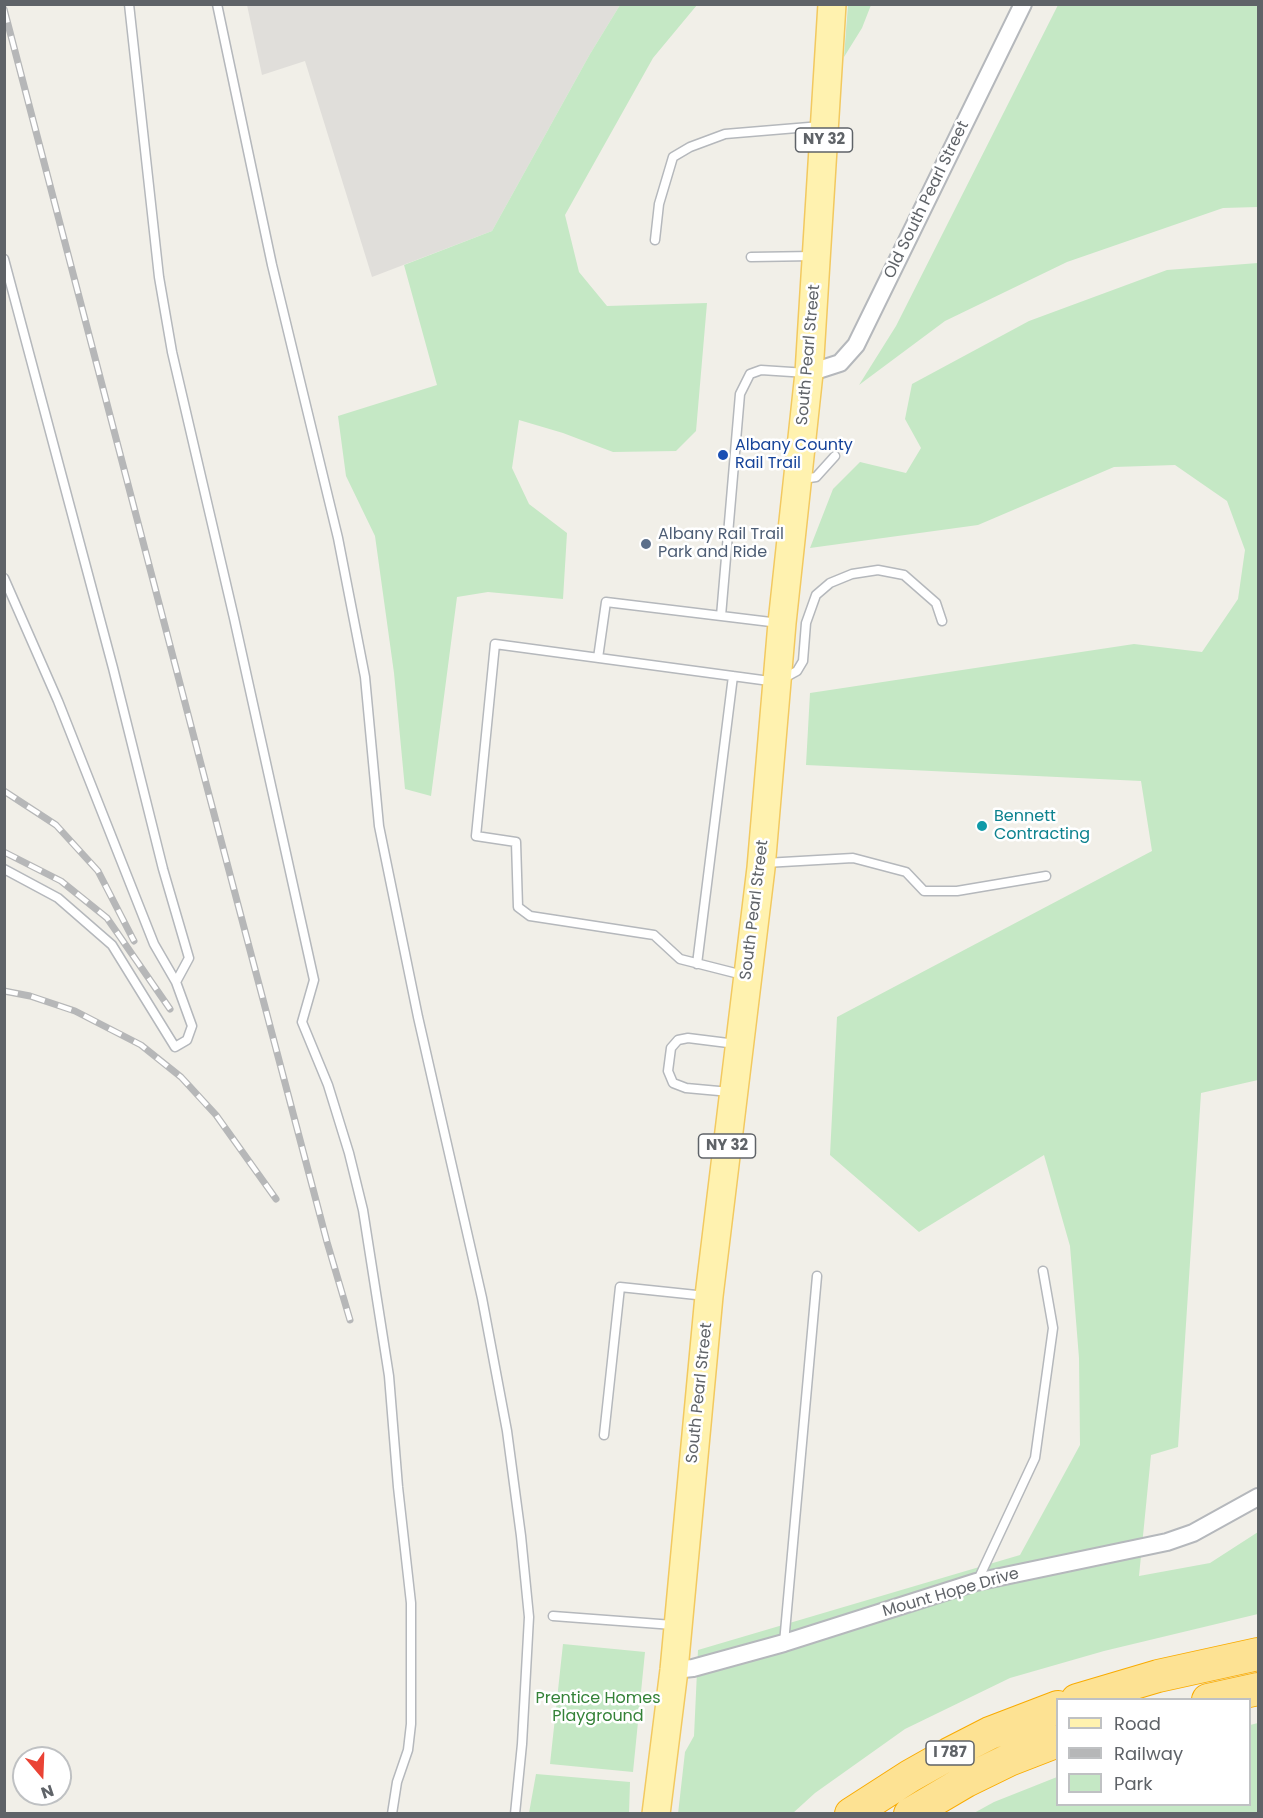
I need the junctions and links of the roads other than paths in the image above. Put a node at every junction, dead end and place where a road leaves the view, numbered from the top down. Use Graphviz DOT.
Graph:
graph roads {
  1 [pos="129,4"];
  2 [pos="217,4"];
  3 [pos="832,4"];
  4 [pos="1023,4"];
  5 [pos="825,126"];
  6 [pos="655,240"];
  7 [pos="817,256"];
  8 [pos="751,257"];
  9 [pos="4,259"];
  10 [pos="809,373"];
  11 [pos="835,456"];
  12 [pos="798,480"];
  13 [pos="4,578"];
  14 [pos="721,616"];
  15 [pos="942,621"];
  16 [pos="782,623"];
  17 [pos="598,658"];
  18 [pos="733,676"];
  19 [pos="777,682"];
  20 [pos="761,863"];
  21 [pos="4,869"];
  22 [pos="1046,876"];
  23 [pos="697,963"];
  24 [pos="747,975"];
  25 [pos="176,982"];
  26 [pos="739,1044"];
  27 [pos="726,1092"];
  28 [pos="1043,1271"];
  29 [pos="817,1276"];
  30 [pos="710,1296"];
  31 [pos="604,1435"];
  32 [pos="1258,1497"];
  33 [pos="976,1582"];
  34 [pos="553,1616"];
  35 [pos="677,1625"];
  36 [pos="784,1642"];
  37 [pos="1258,1653"];
  38 [pos="674,1670"];
  39 [pos="1258,1689"];
  40 [pos="1084,1698"];
  41 [pos="1218,1698"];
  42 [pos="1056,1708"];
  43 [pos="1056,1742"];
  44 [pos="392,1814"];
  45 [pos="515,1814"];
  46 [pos="656,1814"];
  47 [pos="851,1814"];
  48 [pos="910,1814"];
  1 -- 44 [label="lane"];
  2 -- 45 [label="lane"];
  3 -- 5 [label="main road, South Pearl Street / NY 32"];
  4 -- 10 [label="street, Old South Pearl Street"];
  5 -- 6 [label="lane"];
  5 -- 7 [label="main road, South Pearl Street / NY 32"];
  7 -- 8 [label="lane"];
  7 -- 10 [label="main road, South Pearl Street / NY 32"];
  9 -- 25 [label="lane"];
  10 -- 12 [label="main road, South Pearl Street / NY 32"];
  10 -- 14 [label="lane"];
  11 -- 12 [label="lane"];
  12 -- 16 [label="main road, South Pearl Street / NY 32"];
  13 -- 25 [label="lane"];
  14 -- 16 [label="lane"];
  14 -- 17 [label="lane"];
  15 -- 19 [label="lane"];
  16 -- 19 [label="main road, South Pearl Street / NY 32"];
  17 -- 18 [label="lane"];
  17 -- 23 [label="lane"];
  18 -- 19 [label="lane"];
  18 -- 23 [label="lane"];
  19 -- 20 [label="main road, South Pearl Street / NY 32"];
  20 -- 22 [label="lane"];
  20 -- 24 [label="main road, South Pearl Street / NY 32"];
  21 -- 25 [label="lane"];
  23 -- 24 [label="lane"];
  24 -- 26 [label="main road, South Pearl Street / NY 32"];
  26 -- 27 [label="main road, South Pearl Street / NY 32"];
  26 -- 27 [label="lane"];
  27 -- 30 [label="main road, South Pearl Street / NY 32"];
  28 -- 33 [label="lane"];
  29 -- 36 [label="lane"];
  30 -- 31 [label="lane"];
  30 -- 35 [label="main road, South Pearl Street / NY 32"];
  32 -- 33 [label="street, Mount Hope Drive"];
  33 -- 36 [label="street, Mount Hope Drive"];
  34 -- 35 [label="lane"];
  35 -- 38 [label="main road, South Pearl Street / NY 32"];
  36 -- 38 [label="street, Mount Hope Drive"];
  37 -- 40 [label="highway"];
  38 -- 46 [label="main road, South Pearl Street / NY 32"];
  39 -- 41 [label="highway"];
  42 -- 47 [label="highway, I 787"];
  43 -- 48 [label="highway, I 787"];
}
